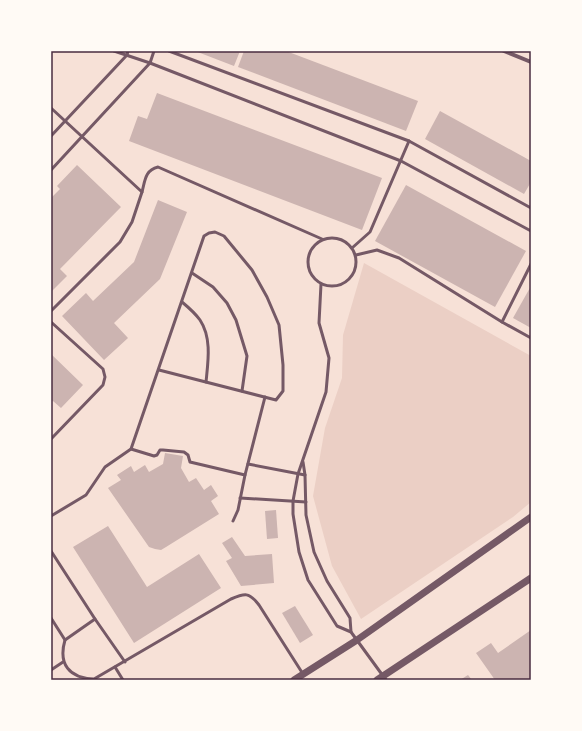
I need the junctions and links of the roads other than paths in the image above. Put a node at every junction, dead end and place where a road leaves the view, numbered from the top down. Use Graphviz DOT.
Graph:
graph roads {
  1 [pos="114,51"];
  2 [pos="128,51"];
  3 [pos="154,51"];
  4 [pos="169,51"];
  5 [pos="504,51"];
  6 [pos="127,55"];
  7 [pos="531,62"];
  8 [pos="150,63"];
  9 [pos="51,108"];
  10 [pos="65,121"];
  11 [pos="51,136"];
  12 [pos="82,136"];
  13 [pos="409,141"];
  14 [pos="401,160"];
  15 [pos="51,170"];
  16 [pos="142,192"];
  17 [pos="531,208"];
  18 [pos="531,231"];
  19 [pos="322,239"];
  20 [pos="352,248"];
  21 [pos="356,255"];
  22 [pos="531,264"];
  23 [pos="192,273"];
  24 [pos="321,284"];
  25 [pos="182,302"];
  26 [pos="51,310"];
  27 [pos="51,322"];
  28 [pos="502,322"];
  29 [pos="531,338"];
  30 [pos="159,370"];
  31 [pos="206,382"];
  32 [pos="242,392"];
  33 [pos="266,397"];
  34 [pos="51,439"];
  35 [pos="131,449"];
  36 [pos="303,460"];
  37 [pos="248,464"];
  38 [pos="298,474"];
  39 [pos="245,475"];
  40 [pos="305,475"];
  41 [pos="240,498"];
  42 [pos="293,501"];
  43 [pos="306,502"];
  44 [pos="51,516"];
  45 [pos="531,517"];
  46 [pos="233,521"];
  47 [pos="51,551"];
  48 [pos="531,578"];
  49 [pos="51,618"];
  50 [pos="95,619"];
  51 [pos="351,632"];
  52 [pos="65,640"];
  53 [pos="357,640"];
  54 [pos="63,662"];
  55 [pos="125,662"];
  56 [pos="115,667"];
  57 [pos="51,670"];
  58 [pos="303,674"];
  59 [pos="382,679"];
  60 [pos="123,680"];
  61 [pos="294,680"];
  1 -- 6 [label="lane"];
  2 -- 6 [label="lane"];
  3 -- 8 [label="lane"];
  4 -- 13 [label="lane"];
  5 -- 7 [label="street"];
  6 -- 8 [label="lane"];
  6 -- 10 [label="lane"];
  8 -- 12 [label="lane"];
  8 -- 14 [label="lane"];
  9 -- 10 [label="lane"];
  10 -- 11 [label="lane"];
  10 -- 12 [label="lane"];
  12 -- 15 [label="lane"];
  12 -- 16 [label="lane"];
  13 -- 14 [label="lane"];
  13 -- 17 [label="lane"];
  14 -- 18 [label="lane"];
  14 -- 20 [label="lane"];
  16 -- 19 [label="lane"];
  16 -- 26 [label="lane"];
  19 -- 20 [label="lane"];
  19 -- 24 [label="lane"];
  20 -- 21 [label="lane"];
  21 -- 24 [label="lane"];
  21 -- 28 [label="lane"];
  22 -- 28 [label="lane"];
  23 -- 25 [label="lane"];
  23 -- 32 [label="lane"];
  23 -- 33 [label="lane"];
  24 -- 36 [label="lane"];
  25 -- 30 [label="lane"];
  25 -- 31 [label="lane"];
  27 -- 34 [label="lane"];
  28 -- 29 [label="lane"];
  30 -- 31 [label="lane"];
  30 -- 35 [label="lane"];
  31 -- 32 [label="lane"];
  32 -- 33 [label="lane"];
  33 -- 37 [label="lane"];
  35 -- 39 [label="lane"];
  35 -- 44 [label="lane"];
  36 -- 38 [label="lane"];
  36 -- 40 [label="lane"];
  37 -- 38 [label="lane"];
  37 -- 39 [label="lane"];
  38 -- 40 [label="lane"];
  38 -- 42 [label="lane"];
  39 -- 41 [label="lane"];
  40 -- 43 [label="lane"];
  41 -- 42 [label="lane"];
  41 -- 46 [label="lane"];
  42 -- 43 [label="lane"];
  42 -- 51 [label="lane"];
  43 -- 51 [label="lane"];
  45 -- 53 [label="street"];
  47 -- 50 [label="lane"];
  48 -- 59 [label="street"];
  49 -- 52 [label="lane"];
  50 -- 52 [label="lane"];
  50 -- 55 [label="lane"];
  51 -- 53 [label="lane"];
  52 -- 54 [label="lane"];
  53 -- 58 [label="street"];
  53 -- 59 [label="lane"];
  54 -- 56 [label="lane"];
  54 -- 57 [label="lane"];
  55 -- 56 [label="lane"];
  55 -- 58 [label="lane"];
  56 -- 60 [label="lane"];
  58 -- 61 [label="street"];
}
